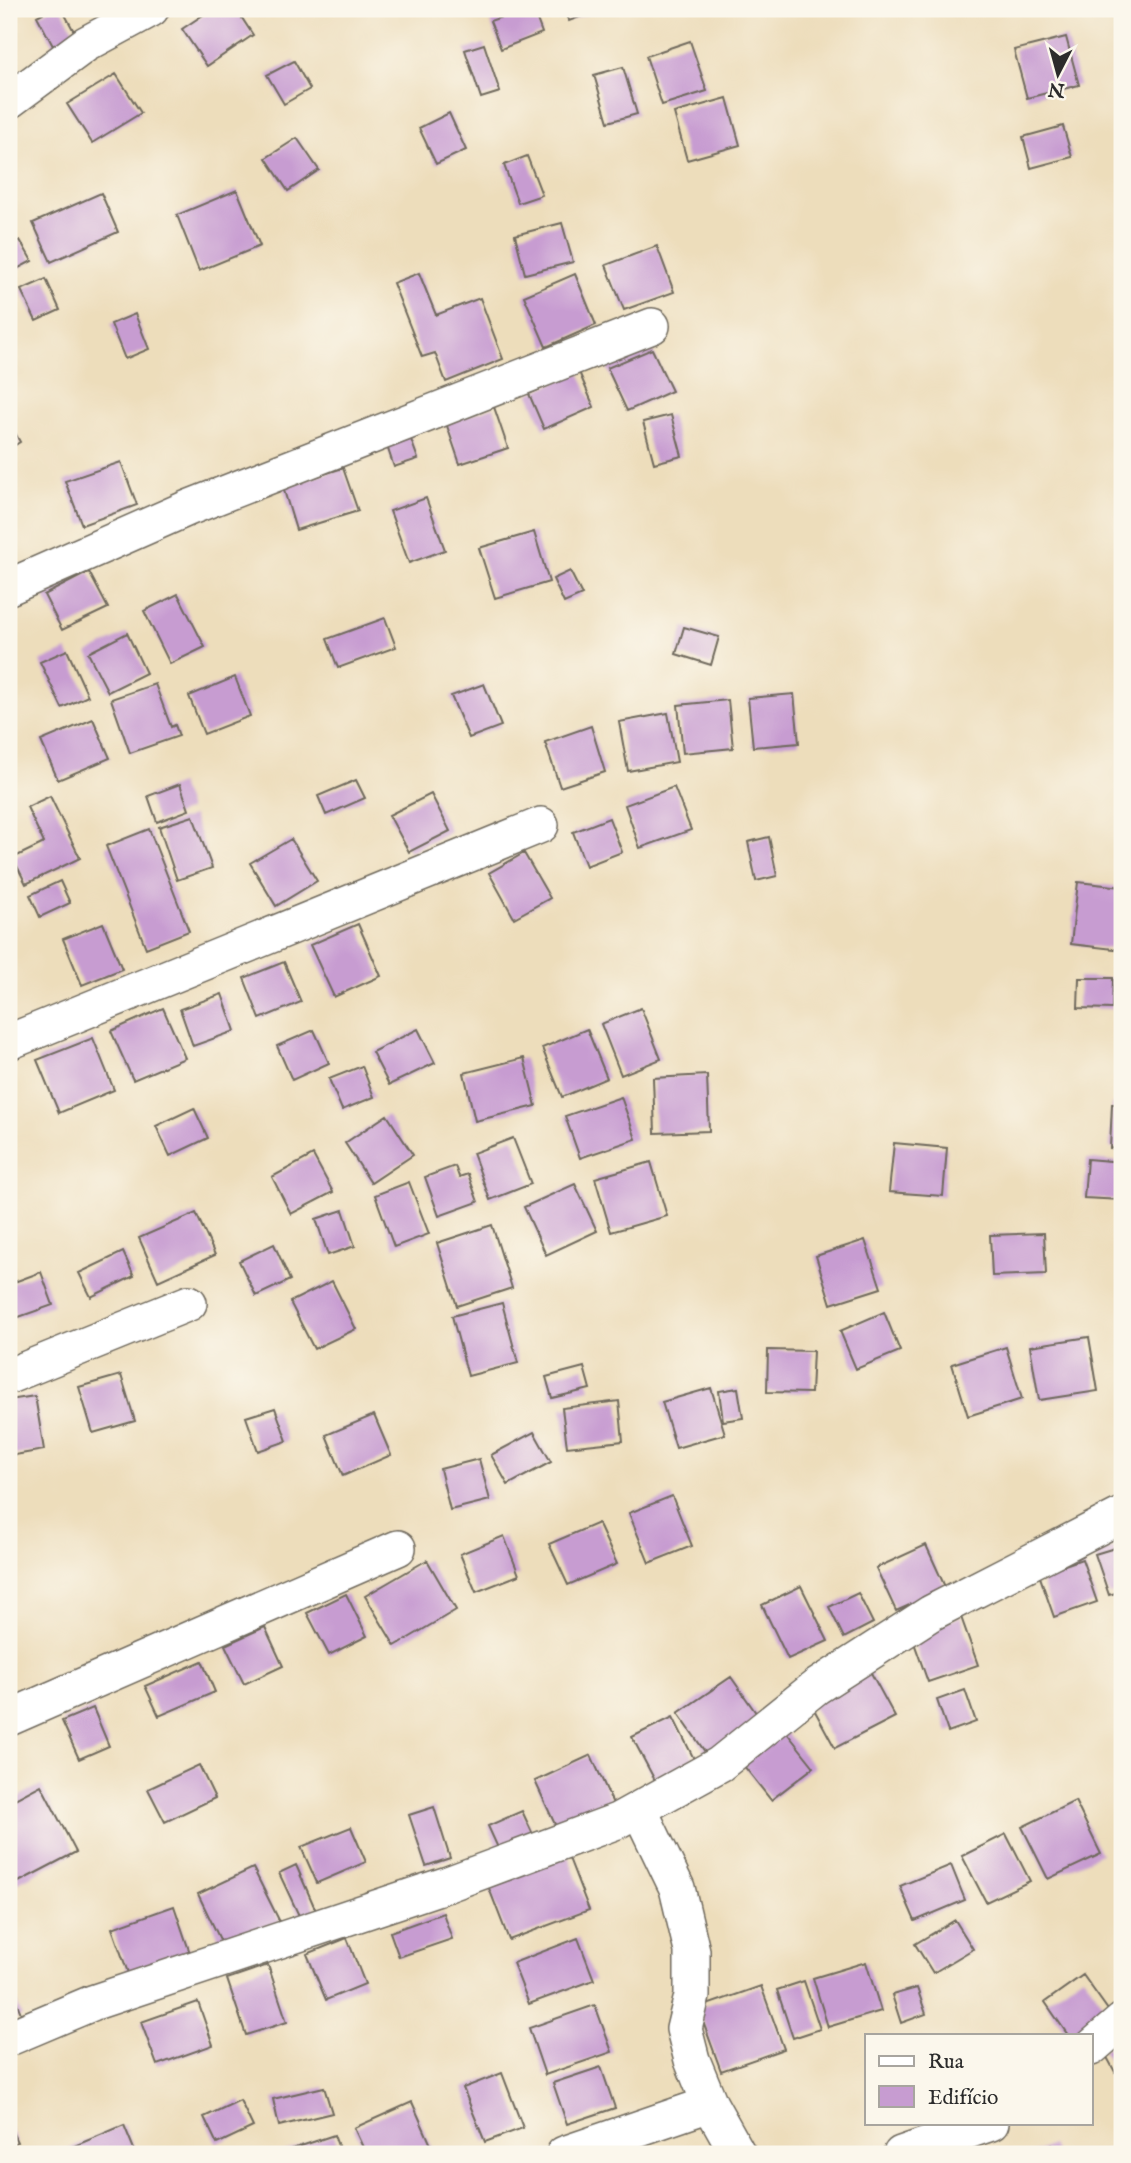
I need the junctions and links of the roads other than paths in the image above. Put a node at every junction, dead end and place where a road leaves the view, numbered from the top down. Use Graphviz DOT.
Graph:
graph roads {
  1 [pos="151,9"];
  2 [pos="9,101"];
  3 [pos="652,326"];
  4 [pos="9,587"];
  5 [pos="541,825"];
  6 [pos="9,1042"];
  7 [pos="189,1303"];
  8 [pos="9,1376"];
  9 [pos="1122,1515"];
  10 [pos="398,1548"];
  11 [pos="9,1718"];
  12 [pos="639,1810"];
  13 [pos="1122,2021"];
  14 [pos="9,2038"];
  15 [pos="1092,2047"];
  16 [pos="710,2104"];
  17 [pos="987,2124"];
  18 [pos="564,2154"];
  19 [pos="738,2154"];
  20 [pos="901,2154"];
  1 -- 2 [label="street"];
  3 -- 4 [label="street"];
  5 -- 6 [label="street"];
  7 -- 8 [label="street"];
  9 -- 12 [label="street"];
  10 -- 11 [label="street"];
  12 -- 14 [label="street"];
  12 -- 16 [label="street"];
  13 -- 15 [label="street"];
  16 -- 18 [label="street"];
  16 -- 19 [label="street"];
  17 -- 20 [label="street"];
}
